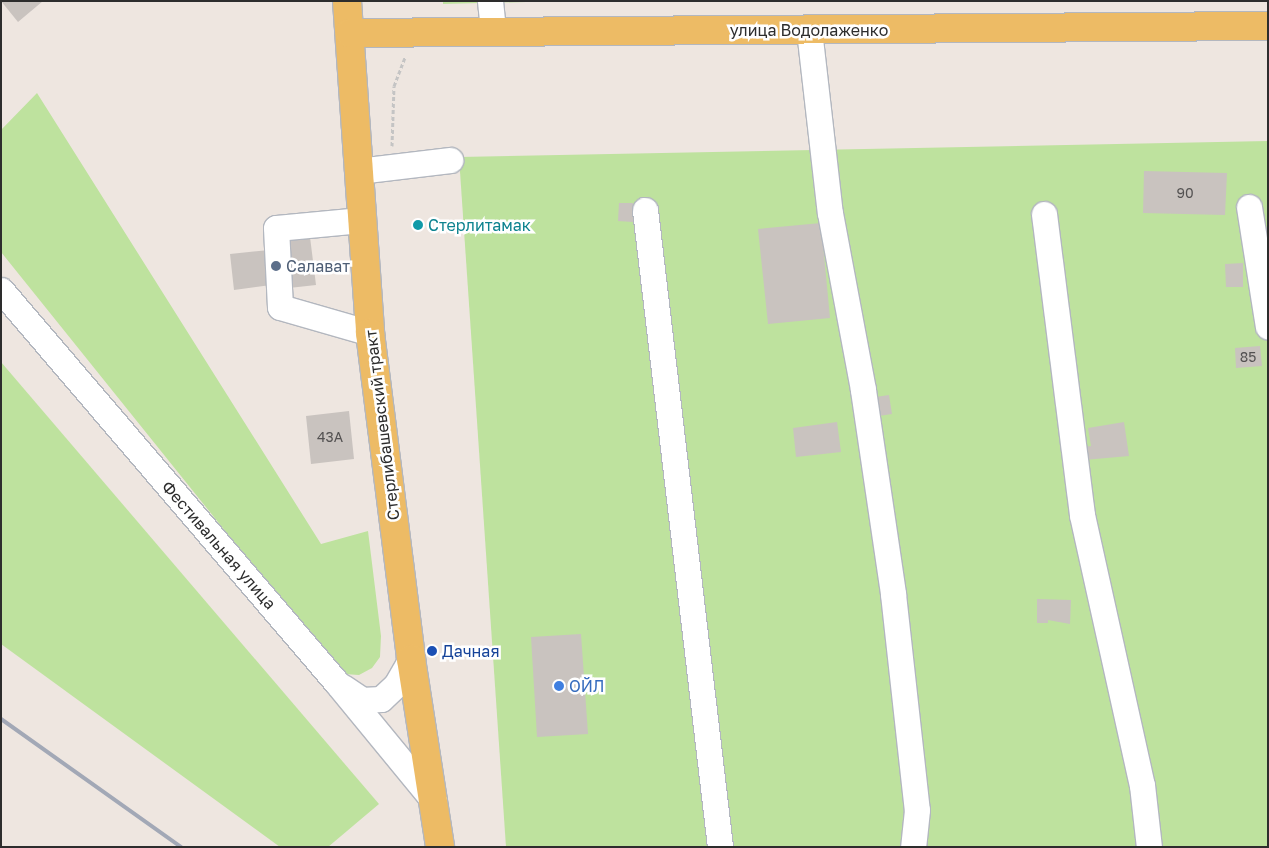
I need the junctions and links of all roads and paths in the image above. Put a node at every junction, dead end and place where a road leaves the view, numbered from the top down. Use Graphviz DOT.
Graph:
graph roads {
  1 [pos="347,1"];
  2 [pos="490,1"];
  3 [pos="1268,26"];
  4 [pos="809,30"];
  5 [pos="493,31"];
  6 [pos="350,33"];
  7 [pos="450,160"];
  8 [pos="358,171"];
  9 [pos="1249,207"];
  10 [pos="645,210"];
  11 [pos="1044,214"];
  12 [pos="361,220"];
  13 [pos="1,290"];
  14 [pos="1268,327"];
  15 [pos="370,333"];
  16 [pos="411,659"];
  17 [pos="337,683"];
  18 [pos="434,801"];
  19 [pos="440,847"];
  20 [pos="720,847"];
  21 [pos="913,847"];
  22 [pos="1149,847"];
  1 -- 6 [label="main road, Стерлибашевский тракт"];
  2 -- 5 [label="street"];
  3 -- 4 [label="main road, улица Водолаженко"];
  4 -- 5 [label="main road, улица Водолаженко"];
  4 -- 21 [label="street"];
  5 -- 6 [label="main road, улица Водолаженко"];
  6 -- 8 [label="main road, Стерлибашевский тракт"];
  7 -- 8 [label="street"];
  8 -- 12 [label="main road, Стерлибашевский тракт"];
  9 -- 14 [label="street"];
  10 -- 20 [label="street"];
  11 -- 22 [label="street"];
  12 -- 15 [label="main road, Стерлибашевский тракт"];
  12 -- 15 [label="street"];
  13 -- 17 [label="street, Фестивальная улица"];
  15 -- 16 [label="main road, Стерлибашевский тракт"];
  16 -- 17 [label="street"];
  16 -- 18 [label="main road, Стерлибашевский тракт"];
  17 -- 18 [label="street, Фестивальная улица"];
  18 -- 19 [label="main road, Стерлибашевский тракт"];
}
